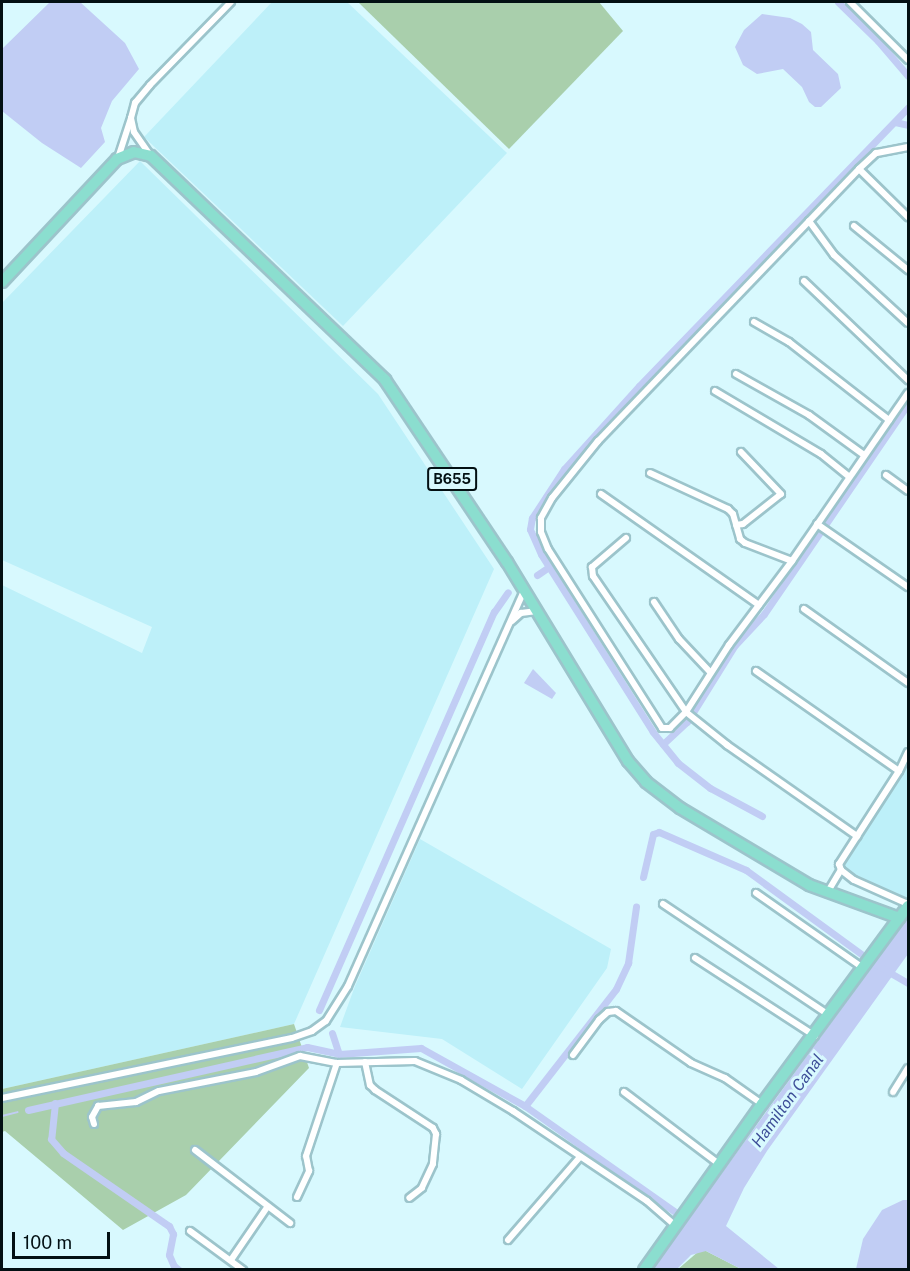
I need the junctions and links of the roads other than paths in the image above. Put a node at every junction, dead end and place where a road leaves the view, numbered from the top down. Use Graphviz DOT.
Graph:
graph roads {
  1 [pos="231,2"];
  2 [pos="850,2"];
  3 [pos="909,60"];
  4 [pos="131,118"];
  5 [pos="909,147"];
  6 [pos="151,156"];
  7 [pos="117,159"];
  8 [pos="859,169"];
  9 [pos="909,217"];
  10 [pos="809,221"];
  11 [pos="854,226"];
  12 [pos="909,270"];
  13 [pos="804,281"];
  14 [pos="2,282"];
  15 [pos="754,322"];
  16 [pos="909,323"];
  17 [pos="736,374"];
  18 [pos="909,380"];
  19 [pos="715,391"];
  20 [pos="909,393"];
  21 [pos="889,420"];
  22 [pos="741,452"];
  23 [pos="864,455"];
  24 [pos="650,473"];
  25 [pos="886,475"];
  26 [pos="849,477"];
  27 [pos="909,491"];
  28 [pos="601,494"];
  29 [pos="736,525"];
  30 [pos="818,525"];
  31 [pos="626,538"];
  32 [pos="792,561"];
  33 [pos="909,587"];
  34 [pos="524,590"];
  35 [pos="654,602"];
  36 [pos="759,605"];
  37 [pos="804,609"];
  38 [pos="537,611"];
  39 [pos="509,624"];
  40 [pos="756,671"];
  41 [pos="710,672"];
  42 [pos="909,683"];
  43 [pos="689,715"];
  44 [pos="909,752"];
  45 [pos="899,771"];
  46 [pos="857,836"];
  47 [pos="841,870"];
  48 [pos="756,893"];
  49 [pos="826,893"];
  50 [pos="663,904"];
  51 [pos="909,905"];
  52 [pos="899,918"];
  53 [pos="695,958"];
  54 [pos="864,966"];
  55 [pos="829,1015"];
  56 [pos="814,1036"];
  57 [pos="573,1055"];
  58 [pos="365,1062"];
  59 [pos="337,1063"];
  60 [pos="909,1068"];
  61 [pos="624,1092"];
  62 [pos="893,1092"];
  63 [pos="2,1098"];
  64 [pos="762,1104"];
  65 [pos="94,1124"];
  66 [pos="195,1149"];
  67 [pos="580,1157"];
  68 [pos="719,1164"];
  69 [pos="297,1197"];
  70 [pos="409,1198"];
  71 [pos="268,1206"];
  72 [pos="290,1223"];
  73 [pos="676,1224"];
  74 [pos="190,1231"];
  75 [pos="508,1240"];
  76 [pos="231,1260"];
  77 [pos="243,1269"];
  78 [pos="644,1269"];
  1 -- 4 [label="street"];
  2 -- 3 [label="street"];
  4 -- 6 [label="street"];
  4 -- 7 [label="street"];
  5 -- 8 [label="street"];
  6 -- 7 [label="main road"];
  6 -- 34 [label="main road, B655"];
  7 -- 14 [label="main road"];
  8 -- 9 [label="street"];
  8 -- 10 [label="street"];
  10 -- 16 [label="street"];
  10 -- 43 [label="street"];
  11 -- 12 [label="street"];
  13 -- 18 [label="street"];
  15 -- 21 [label="street"];
  17 -- 23 [label="street"];
  19 -- 26 [label="street"];
  20 -- 21 [label="street"];
  21 -- 23 [label="street"];
  22 -- 29 [label="street"];
  23 -- 26 [label="street"];
  24 -- 29 [label="street"];
  25 -- 27 [label="street"];
  26 -- 30 [label="street"];
  28 -- 36 [label="street"];
  29 -- 32 [label="street"];
  30 -- 32 [label="street"];
  30 -- 33 [label="street"];
  31 -- 43 [label="street"];
  32 -- 36 [label="street"];
  34 -- 38 [label="main road, B655"];
  34 -- 39 [label="street"];
  35 -- 41 [label="street"];
  36 -- 41 [label="street"];
  37 -- 42 [label="street"];
  38 -- 39 [label="street"];
  38 -- 49 [label="main road, B655"];
  39 -- 63 [label="street"];
  40 -- 45 [label="street"];
  41 -- 43 [label="street"];
  43 -- 46 [label="street"];
  44 -- 45 [label="street"];
  45 -- 46 [label="street"];
  46 -- 47 [label="street"];
  47 -- 49 [label="street"];
  47 -- 51 [label="street"];
  48 -- 54 [label="street"];
  49 -- 52 [label="main road, B655"];
  50 -- 55 [label="street"];
  51 -- 52 [label="main road"];
  52 -- 54 [label="main road"];
  53 -- 56 [label="street"];
  54 -- 55 [label="main road"];
  55 -- 56 [label="main road"];
  56 -- 64 [label="main road"];
  57 -- 64 [label="street"];
  58 -- 59 [label="street"];
  58 -- 67 [label="street"];
  58 -- 70 [label="street"];
  59 -- 65 [label="street"];
  59 -- 69 [label="street"];
  60 -- 62 [label="street"];
  61 -- 68 [label="street"];
  64 -- 68 [label="main road"];
  66 -- 71 [label="street"];
  67 -- 73 [label="street"];
  67 -- 75 [label="street"];
  68 -- 73 [label="main road"];
  71 -- 72 [label="street"];
  71 -- 76 [label="street"];
  73 -- 78 [label="main road"];
  74 -- 76 [label="street"];
  76 -- 77 [label="street"];
}
